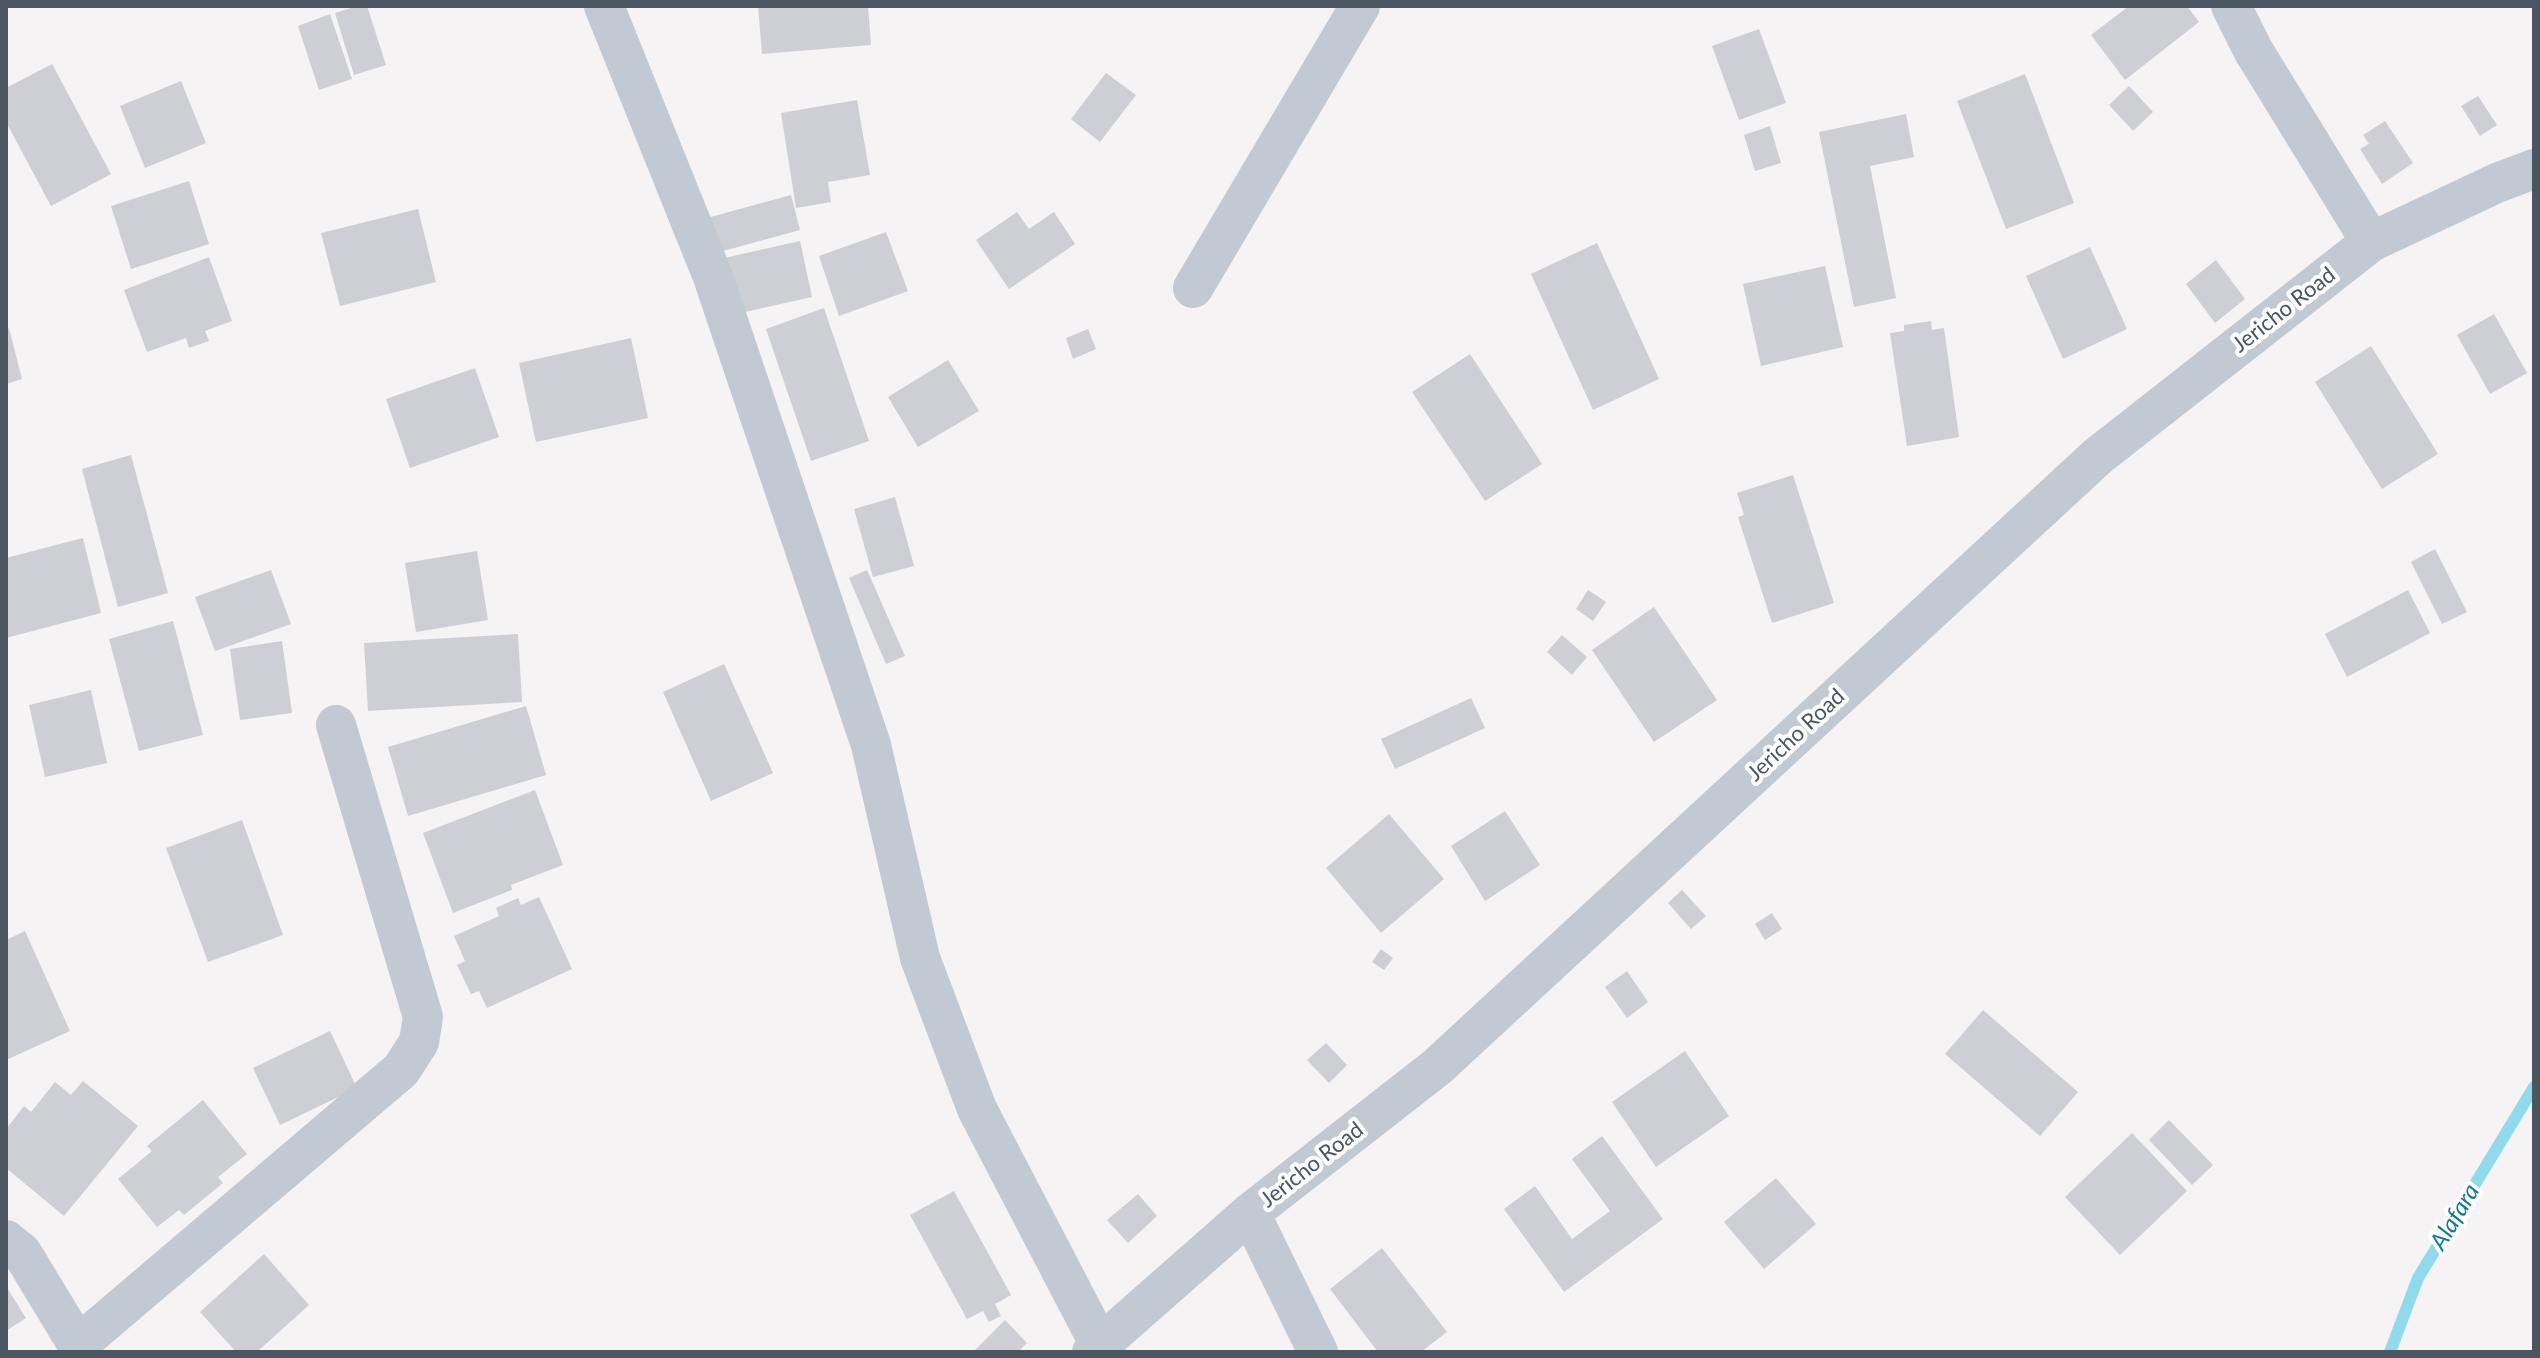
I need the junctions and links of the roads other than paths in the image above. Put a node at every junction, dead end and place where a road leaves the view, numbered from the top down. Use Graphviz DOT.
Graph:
graph roads {
  1 [pos="604,6"];
  2 [pos="1360,6"];
  3 [pos="2231,6"];
  4 [pos="2534,169"];
  5 [pos="2371,242"];
  6 [pos="1193,288"];
  7 [pos="336,725"];
  8 [pos="1250,1213"];
  9 [pos="6,1240"];
  10 [pos="80,1348"];
  11 [pos="1096,1348"];
  12 [pos="1318,1352"];
  1 -- 11 [label="street"];
  2 -- 6 [label="street"];
  3 -- 5 [label="street"];
  4 -- 5 [label="street, Jericho Road"];
  5 -- 8 [label="street, Jericho Road"];
  7 -- 10 [label="street"];
  8 -- 11 [label="street, Jericho Road"];
  8 -- 12 [label="street"];
  9 -- 10 [label="street"];
}
